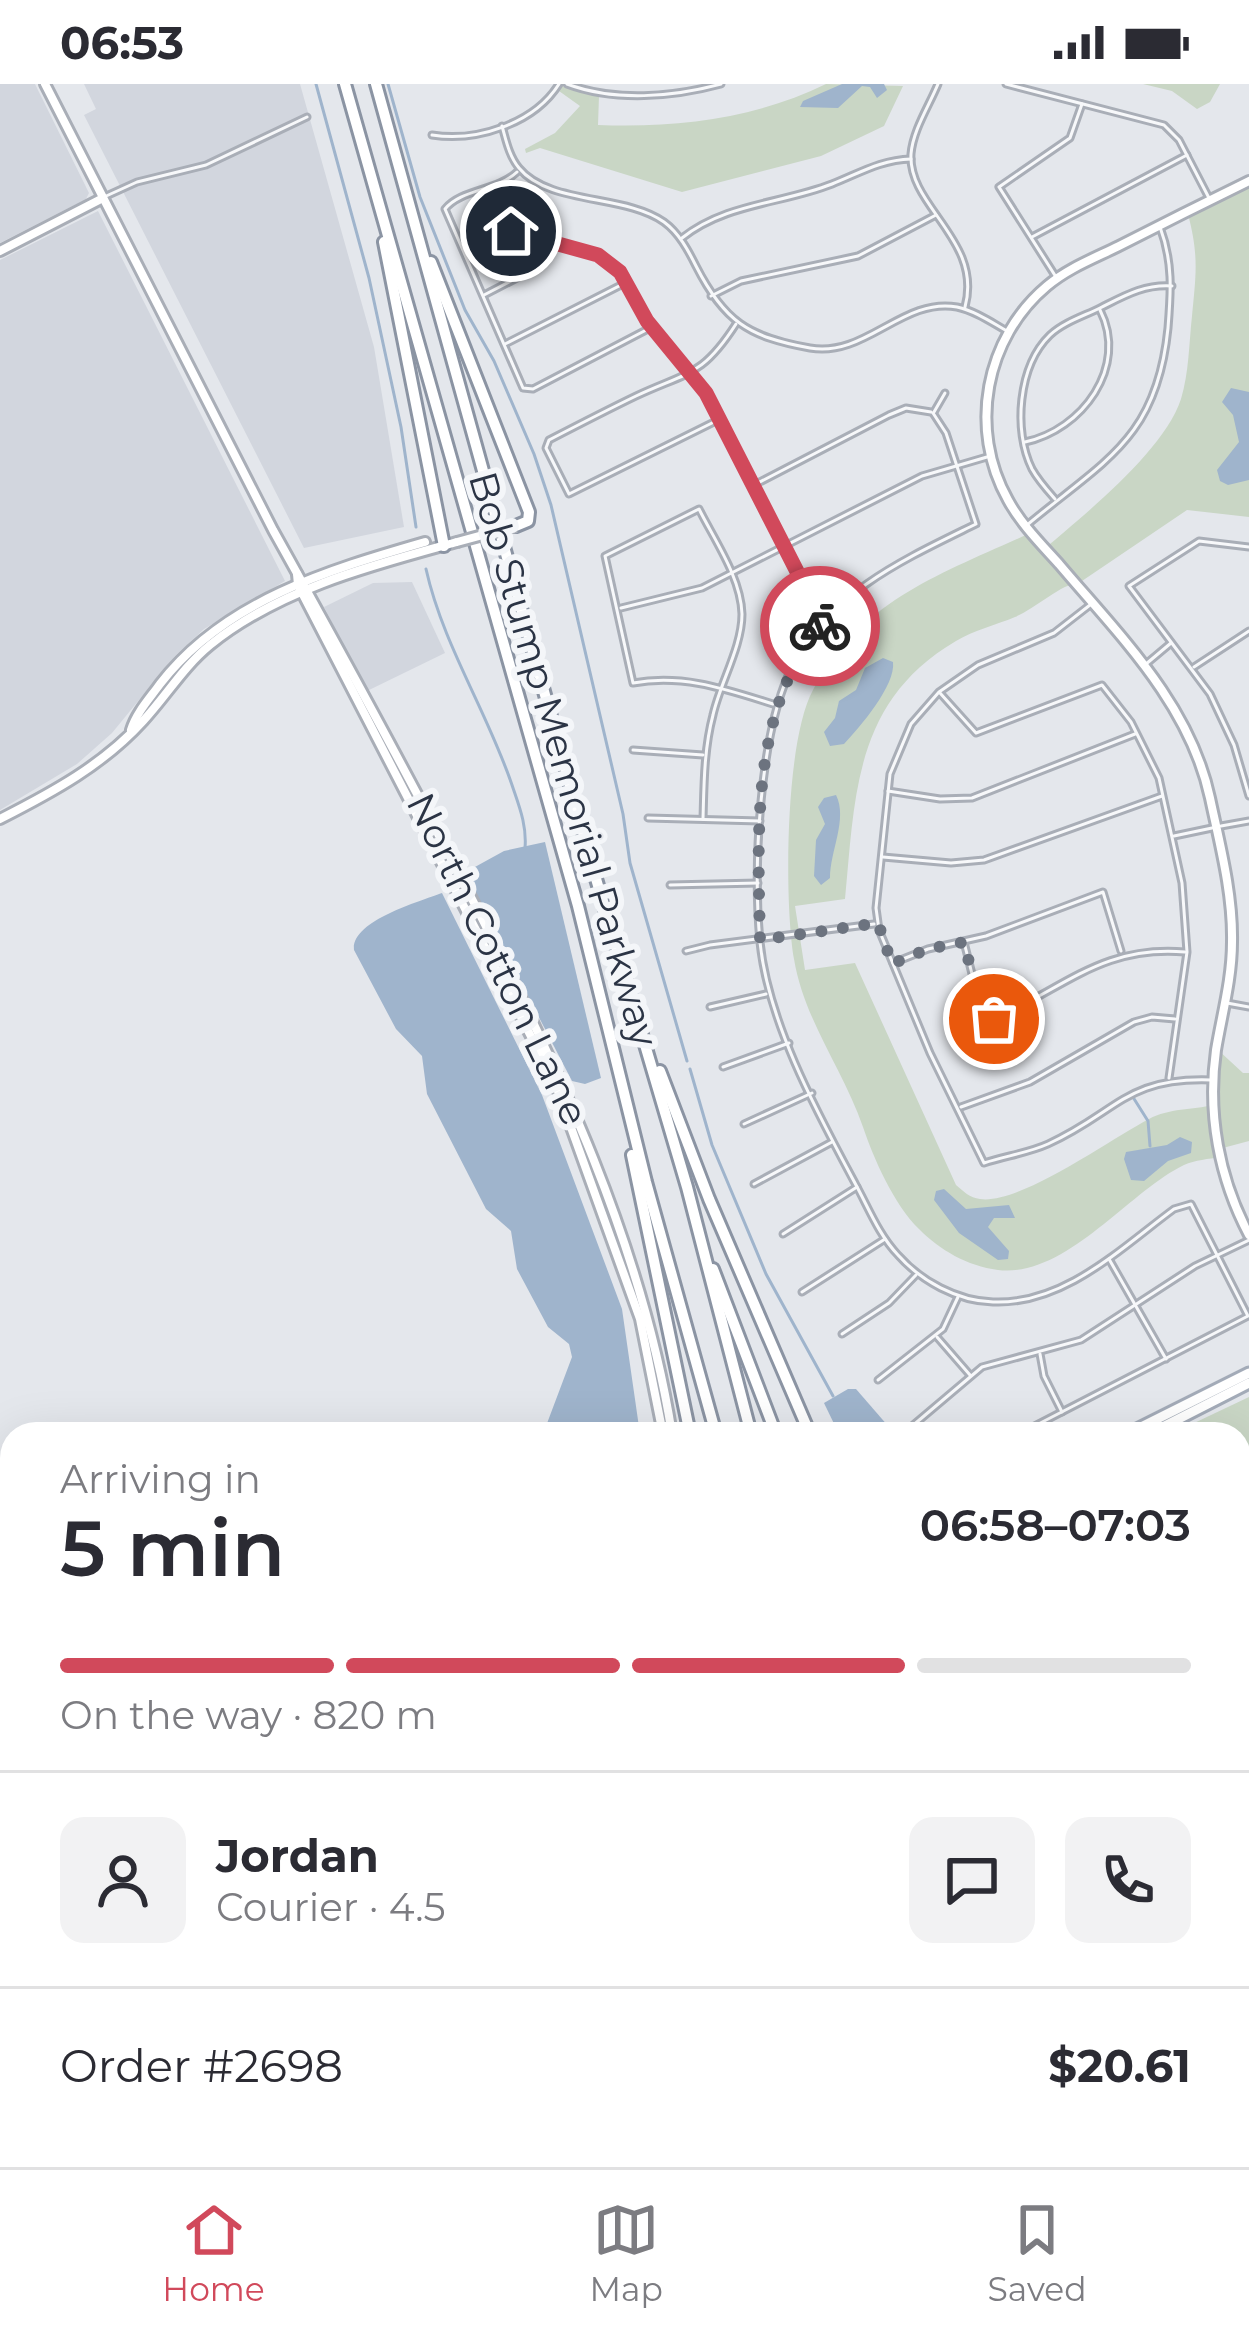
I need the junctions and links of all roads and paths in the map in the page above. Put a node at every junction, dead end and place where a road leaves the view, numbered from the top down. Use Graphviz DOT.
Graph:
graph roads {
  1 [pos="45,84"];
  2 [pos="345,84"];
  3 [pos="376,84"];
  4 [pos="559,84"];
  5 [pos="567,84"];
  6 [pos="722,84"];
  7 [pos="938,84"];
  8 [pos="1006,84"];
  9 [pos="702,86"];
  10 [pos="1082,103"];
  11 [pos="307,117"];
  12 [pos="502,125"];
  13 [pos="359,134"];
  14 [pos="431,135"];
  15 [pos="1187,154"];
  16 [pos="911,158"];
  17 [pos="520,170"];
  18 [pos="401,174"];
  19 [pos="1249,181"];
  20 [pos="493,189"];
  21 [pos="103,198"];
  22 [pos="1210,200"];
  23 [pos="938,214"];
  24 [pos="1159,225"];
  25 [pos="1030,238"];
  26 [pos="681,239"];
  27 [pos="547,242"];
  28 [pos="0,251"];
  29 [pos="1057,279"];
  30 [pos="626,283"];
  31 [pos="1172,286"];
  32 [pos="482,296"];
  33 [pos="711,296"];
  34 [pos="1099,308"];
  35 [pos="964,309"];
  36 [pos="737,322"];
  37 [pos="652,327"];
  38 [pos="1009,332"];
  39 [pos="504,344"];
  40 [pos="692,373"];
  41 [pos="945,393"];
  42 [pos="933,413"];
  43 [pos="719,419"];
  44 [pos="1024,442"];
  45 [pos="990,456"];
  46 [pos="955,465"];
  47 [pos="752,486"];
  48 [pos="1056,501"];
  49 [pos="516,526"];
  50 [pos="1026,526"];
  51 [pos="438,532"];
  52 [pos="425,542"];
  53 [pos="450,544"];
  54 [pos="784,547"];
  55 [pos="1249,547"];
  56 [pos="731,574"];
  57 [pos="304,588"];
  58 [pos="1092,604"];
  59 [pos="620,608"];
  60 [pos="830,614"];
  61 [pos="1249,631"];
  62 [pos="1172,642"];
  63 [pos="1144,665"];
  64 [pos="1193,668"];
  65 [pos="340,669"];
  66 [pos="720,688"];
  67 [pos="361,690"];
  68 [pos="939,692"];
  69 [pos="775,705"];
  70 [pos="1137,733"];
  71 [pos="633,749"];
  72 [pos="705,755"];
  73 [pos="1246,770"];
  74 [pos="887,791"];
  75 [pos="1165,795"];
  76 [pos="1249,796"];
  77 [pos="648,818"];
  78 [pos="0,819"];
  79 [pos="704,819"];
  80 [pos="762,821"];
  81 [pos="1249,821"];
  82 [pos="1216,827"];
  83 [pos="1172,836"];
  84 [pos="881,857"];
  85 [pos="759,883"];
  86 [pos="670,885"];
  87 [pos="878,923"];
  88 [pos="760,940"];
  89 [pos="964,942"];
  90 [pos="686,951"];
  91 [pos="1187,952"];
  92 [pos="1122,954"];
  93 [pos="892,964"];
  94 [pos="770,993"];
  95 [pos="601,999"];
  96 [pos="633,1001"];
  97 [pos="1225,1002"];
  98 [pos="710,1007"];
  99 [pos="1249,1007"];
  100 [pos="1177,1019"];
  101 [pos="789,1042"];
  102 [pos="723,1067"];
  103 [pos="1169,1080"];
  104 [pos="1213,1080"];
  105 [pos="812,1093"];
  106 [pos="958,1109"];
  107 [pos="744,1124"];
  108 [pos="834,1142"];
  109 [pos="754,1184"];
  110 [pos="687,1187"];
  111 [pos="857,1187"];
  112 [pos="783,1234"];
  113 [pos="1249,1237"];
  114 [pos="885,1239"];
  115 [pos="1217,1255"];
  116 [pos="1108,1258"];
  117 [pos="917,1274"];
  118 [pos="802,1292"];
  119 [pos="959,1295"];
  120 [pos="1138,1305"];
  121 [pos="1248,1316"];
  122 [pos="842,1334"];
  123 [pos="936,1336"];
  124 [pos="1040,1352"];
  125 [pos="1166,1359"];
  126 [pos="1249,1372"];
  127 [pos="971,1376"];
  128 [pos="878,1380"];
  129 [pos="1249,1383"];
  130 [pos="1063,1412"];
  131 [pos="665,1422"];
  132 [pos="666,1422"];
  133 [pos="688,1422"];
  134 [pos="713,1422"];
  135 [pos="748,1422"];
  136 [pos="771,1422"];
  137 [pos="805,1422"];
  138 [pos="916,1422"];
  139 [pos="1043,1422"];
  140 [pos="1151,1422"];
  141 [pos="1173,1422"];
  1 -- 21 [label="main road, North Cotton Lane"];
  2 -- 13 [label="highway, Bob Stump Memorial Parkway"];
  3 -- 18 [label="highway, Bob Stump Memorial Parkway"];
  4 -- 12 [label="street"];
  5 -- 9 [label="street"];
  6 -- 9 [label="street"];
  7 -- 16 [label="street"];
  8 -- 10 [label="street"];
  10 -- 15 [label="street"];
  10 -- 25 [label="street"];
  11 -- 21 [label="street"];
  12 -- 14 [label="street"];
  12 -- 17 [label="street"];
  13 -- 51 [label="highway"];
  13 -- 95 [label="highway, Bob Stump Memorial Parkway"];
  15 -- 22 [label="street"];
  15 -- 25 [label="street"];
  16 -- 23 [label="street"];
  16 -- 26 [label="street"];
  17 -- 20 [label="street"];
  17 -- 26 [label="street"];
  18 -- 49 [label="highway"];
  18 -- 96 [label="highway, Bob Stump Memorial Parkway"];
  19 -- 22 [label="main road"];
  20 -- 27 [label="street"];
  20 -- 32 [label="street"];
  21 -- 28 [label="main road"];
  21 -- 57 [label="main road, North Cotton Lane"];
  22 -- 24 [label="main road"];
  23 -- 33 [label="street"];
  23 -- 35 [label="street"];
  24 -- 29 [label="main road"];
  24 -- 31 [label="street"];
  25 -- 29 [label="street"];
  26 -- 33 [label="street"];
  27 -- 30 [label="street"];
  27 -- 32 [label="street"];
  29 -- 38 [label="main road"];
  30 -- 37 [label="street"];
  30 -- 39 [label="street"];
  31 -- 34 [label="street"];
  31 -- 48 [label="street"];
  32 -- 39 [label="street"];
  33 -- 36 [label="street"];
  34 -- 44 [label="street"];
  34 -- 44 [label="street"];
  35 -- 36 [label="street"];
  35 -- 38 [label="street"];
  36 -- 40 [label="street"];
  37 -- 39 [label="street"];
  37 -- 40 [label="street"];
  38 -- 45 [label="main road"];
  40 -- 43 [label="street"];
  40 -- 43 [label="street"];
  41 -- 42 [label="street"];
  42 -- 46 [label="street"];
  42 -- 47 [label="street"];
  43 -- 47 [label="street"];
  44 -- 48 [label="street"];
  45 -- 46 [label="street"];
  45 -- 50 [label="main road"];
  46 -- 54 [label="street"];
  46 -- 60 [label="street"];
  47 -- 54 [label="street"];
  48 -- 50 [label="street"];
  49 -- 53 [label="main road, bridge"];
  50 -- 58 [label="main road"];
  51 -- 52 [label="highway"];
  51 -- 53 [label="highway"];
  52 -- 57 [label="main road"];
  53 -- 57 [label="main road"];
  54 -- 56 [label="street"];
  54 -- 60 [label="street"];
  55 -- 62 [label="street"];
  56 -- 59 [label="street"];
  56 -- 59 [label="street"];
  56 -- 66 [label="street"];
  57 -- 65 [label="main road, North Cotton Lane"];
  57 -- 67 [label="main road, North Cotton Lane"];
  57 -- 78 [label="main road"];
  58 -- 63 [label="main road"];
  58 -- 68 [label="street"];
  59 -- 66 [label="street"];
  60 -- 69 [label="street"];
  61 -- 64 [label="street"];
  62 -- 63 [label="street"];
  62 -- 64 [label="street"];
  63 -- 82 [label="main road"];
  64 -- 73 [label="street"];
  65 -- 67 [label="main road"];
  65 -- 131 [label="main road, North Cotton Lane"];
  66 -- 69 [label="street"];
  66 -- 72 [label="street"];
  67 -- 132 [label="main road, North Cotton Lane"];
  68 -- 70 [label="street"];
  68 -- 74 [label="street"];
  69 -- 80 [label="street"];
  70 -- 74 [label="street"];
  70 -- 75 [label="street"];
  71 -- 72 [label="street"];
  72 -- 79 [label="street"];
  73 -- 76 [label="street"];
  74 -- 84 [label="street"];
  75 -- 83 [label="street"];
  75 -- 84 [label="street"];
  77 -- 79 [label="street"];
  79 -- 80 [label="street"];
  80 -- 85 [label="street"];
  81 -- 82 [label="street"];
  82 -- 83 [label="street"];
  82 -- 97 [label="main road"];
  83 -- 91 [label="street"];
  84 -- 87 [label="street"];
  85 -- 86 [label="street"];
  85 -- 88 [label="street"];
  87 -- 88 [label="street"];
  87 -- 93 [label="street"];
  88 -- 90 [label="street"];
  88 -- 94 [label="street"];
  89 -- 92 [label="street"];
  89 -- 92 [label="street"];
  89 -- 93 [label="street"];
  91 -- 92 [label="street"];
  91 -- 100 [label="street"];
  93 -- 106 [label="street"];
  94 -- 98 [label="street"];
  94 -- 101 [label="street"];
  95 -- 133 [label="highway"];
  95 -- 134 [label="highway, Bob Stump Memorial Parkway"];
  96 -- 110 [label="highway, Bob Stump Memorial Parkway"];
  96 -- 137 [label="highway"];
  97 -- 99 [label="street"];
  97 -- 104 [label="main road"];
  100 -- 103 [label="street"];
  100 -- 106 [label="street"];
  101 -- 102 [label="street"];
  101 -- 105 [label="street"];
  103 -- 104 [label="street"];
  103 -- 106 [label="street"];
  104 -- 113 [label="main road"];
  105 -- 107 [label="street"];
  105 -- 108 [label="street"];
  108 -- 109 [label="street"];
  108 -- 111 [label="street"];
  110 -- 135 [label="highway, Bob Stump Memorial Parkway"];
  110 -- 136 [label="highway"];
  111 -- 112 [label="street"];
  111 -- 114 [label="street"];
  113 -- 115 [label="street"];
  114 -- 117 [label="street"];
  114 -- 118 [label="street"];
  115 -- 116 [label="street"];
  115 -- 120 [label="street"];
  115 -- 121 [label="street"];
  116 -- 119 [label="street"];
  116 -- 120 [label="street"];
  117 -- 119 [label="street"];
  117 -- 122 [label="street"];
  119 -- 123 [label="street"];
  120 -- 124 [label="street"];
  120 -- 125 [label="street"];
  121 -- 125 [label="street"];
  123 -- 127 [label="street"];
  123 -- 128 [label="street"];
  124 -- 127 [label="street"];
  124 -- 130 [label="street"];
  125 -- 130 [label="street"];
  126 -- 140 [label="main road"];
  127 -- 138 [label="street"];
  129 -- 141 [label="main road"];
  130 -- 139 [label="street"];
}
